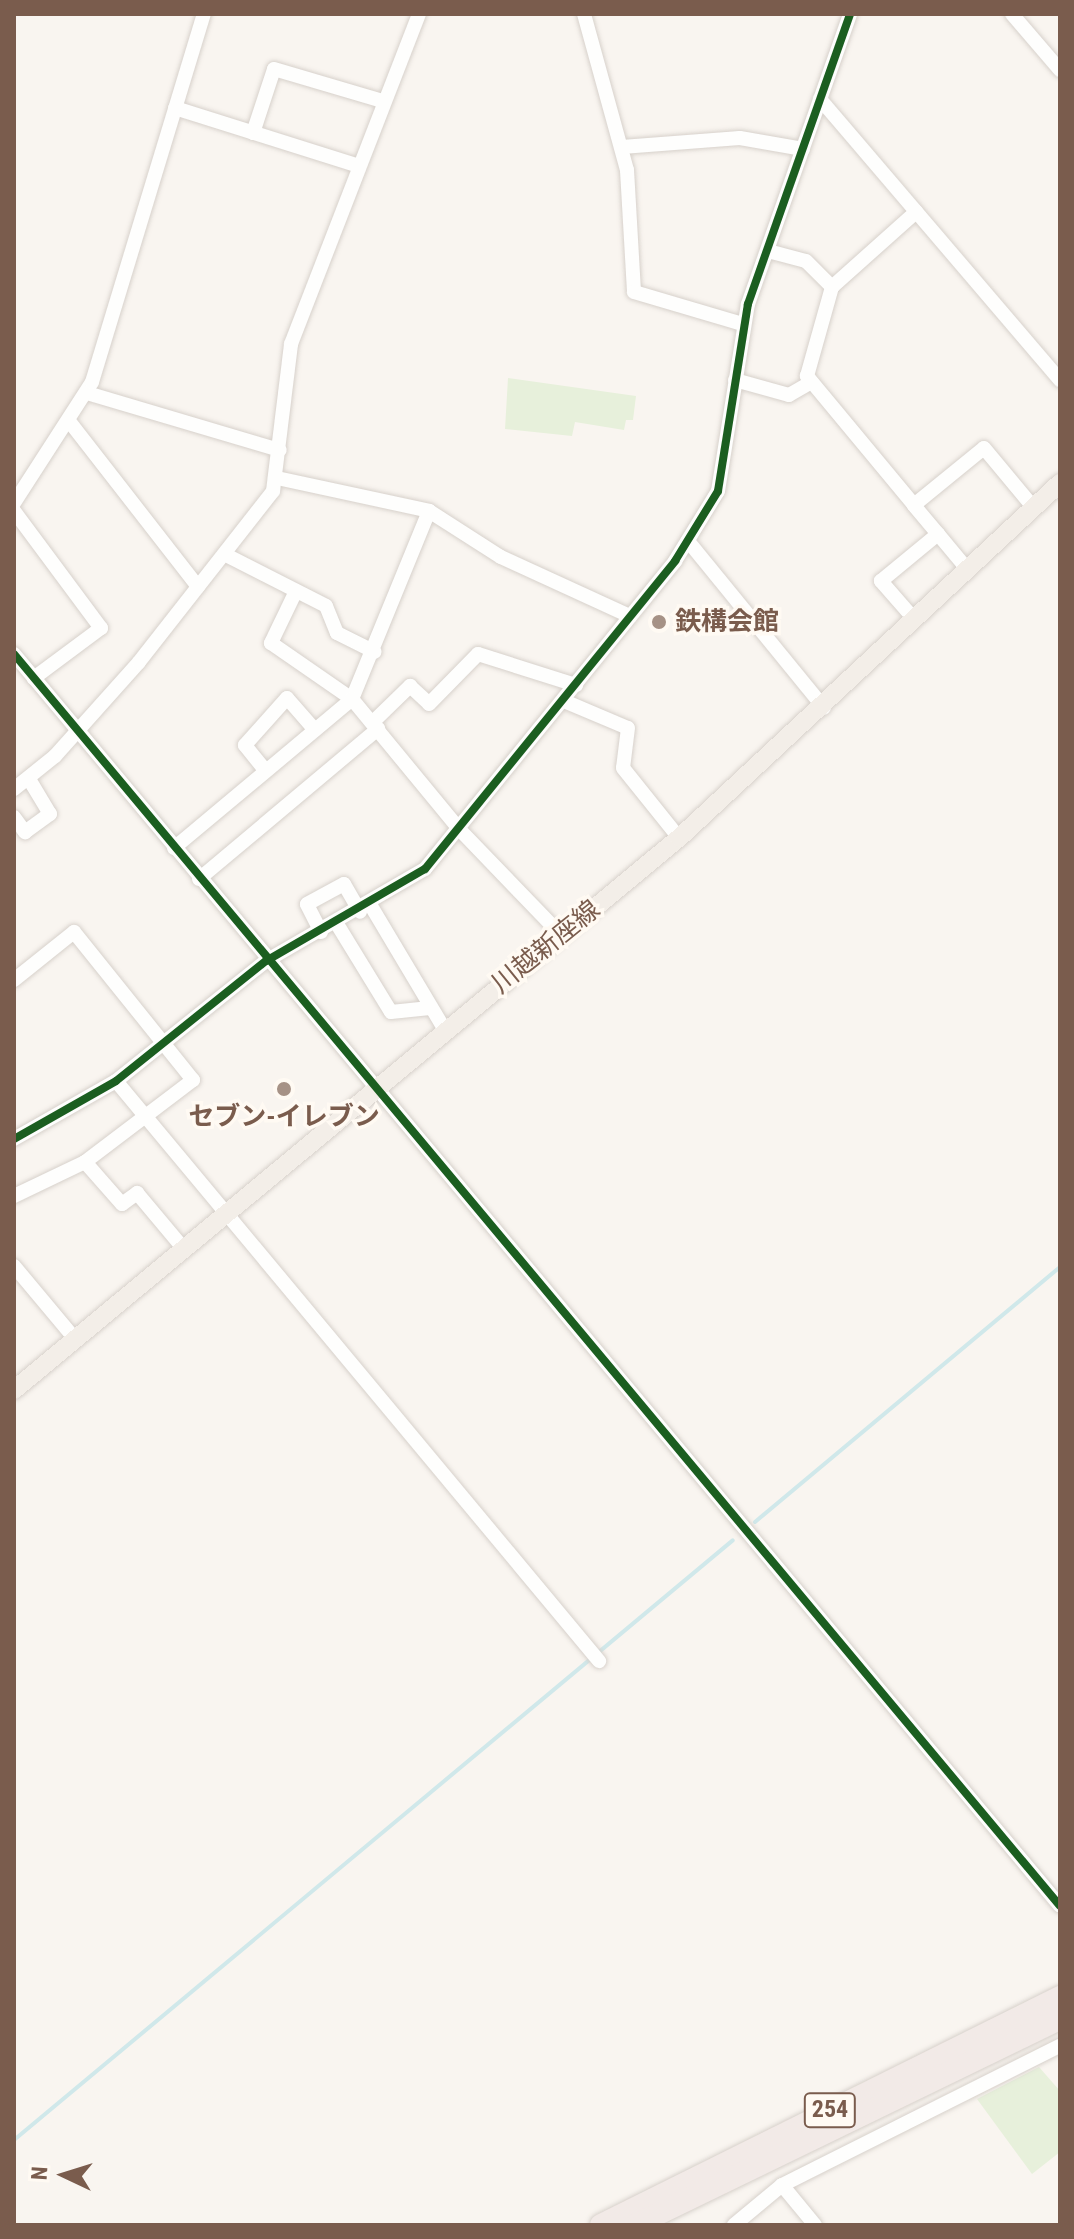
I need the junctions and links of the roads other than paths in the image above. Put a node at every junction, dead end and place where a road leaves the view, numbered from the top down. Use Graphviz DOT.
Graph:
graph roads {
  1 [pos="204,14"];
  2 [pos="419,14"];
  3 [pos="584,14"];
  4 [pos="850,14"];
  5 [pos="1012,14"];
  6 [pos="1060,70"];
  7 [pos="820,99"];
  8 [pos="383,101"];
  9 [pos="175,108"];
  10 [pos="253,133"];
  11 [pos="622,147"];
  12 [pos="803,149"];
  13 [pos="359,166"];
  14 [pos="916,212"];
  15 [pos="768,251"];
  16 [pos="832,287"];
  17 [pos="743,324"];
  18 [pos="735,380"];
  19 [pos="1060,380"];
  20 [pos="810,383"];
  21 [pos="87,393"];
  22 [pos="69,421"];
  23 [pos="280,450"];
  24 [pos="277,478"];
  25 [pos="1060,483"];
  26 [pos="14,503"];
  27 [pos="914,505"];
  28 [pos="1034,508"];
  29 [pos="14,511"];
  30 [pos="429,511"];
  31 [pos="938,534"];
  32 [pos="688,541"];
  33 [pos="226,555"];
  34 [pos="968,570"];
  35 [pos="198,587"];
  36 [pos="296,591"];
  37 [pos="630,616"];
  38 [pos="915,620"];
  39 [pos="375,652"];
  40 [pos="14,654"];
  41 [pos="34,678"];
  42 [pos="576,685"];
  43 [pos="352,699"];
  44 [pos="564,701"];
  45 [pos="824,708"];
  46 [pos="376,726"];
  47 [pos="314,729"];
  48 [pos="77,731"];
  49 [pos="265,770"];
  50 [pos="29,779"];
  51 [pos="14,789"];
  52 [pos="14,817"];
  53 [pos="460,830"];
  54 [pos="679,838"];
  55 [pos="174,848"];
  56 [pos="199,879"];
  57 [pos="366,909"];
  58 [pos="337,924"];
  59 [pos="321,932"];
  60 [pos="561,935"];
  61 [pos="266,961"];
  62 [pos="14,980"];
  63 [pos="430,1008"];
  64 [pos="445,1030"];
  65 [pos="163,1043"];
  66 [pos="116,1081"];
  67 [pos="372,1090"];
  68 [pos="143,1117"];
  69 [pos="14,1139"];
  70 [pos="85,1162"];
  71 [pos="14,1196"];
  72 [pos="225,1214"];
  73 [pos="184,1249"];
  74 [pos="14,1266"];
  75 [pos="75,1339"];
  76 [pos="14,1390"];
  77 [pos="599,1661"];
  78 [pos="1060,1906"];
  79 [pos="1060,1997"];
  80 [pos="1060,2019"];
  81 [pos="1060,2046"];
  82 [pos="782,2185"];
  83 [pos="601,2225"];
  84 [pos="635,2225"];
  85 [pos="734,2225"];
  86 [pos="815,2225"];
  1 -- 9 [label="street"];
  2 -- 8 [label="street"];
  3 -- 11 [label="street"];
  4 -- 7 [label="street"];
  5 -- 6 [label="street"];
  7 -- 12 [label="street"];
  7 -- 14 [label="street"];
  8 -- 10 [label="street"];
  8 -- 13 [label="street"];
  9 -- 10 [label="street"];
  9 -- 21 [label="street"];
  10 -- 13 [label="street"];
  11 -- 12 [label="street"];
  11 -- 17 [label="street"];
  12 -- 15 [label="street"];
  13 -- 23 [label="street"];
  14 -- 16 [label="street"];
  14 -- 19 [label="street"];
  15 -- 16 [label="street"];
  15 -- 17 [label="street"];
  16 -- 20 [label="street"];
  17 -- 18 [label="street"];
  18 -- 20 [label="street"];
  18 -- 32 [label="street"];
  20 -- 27 [label="street"];
  21 -- 22 [label="street"];
  21 -- 23 [label="street"];
  22 -- 26 [label="street"];
  22 -- 35 [label="street"];
  23 -- 24 [label="street"];
  24 -- 30 [label="street"];
  24 -- 33 [label="street"];
  25 -- 28 [label="main road, 川越新座線"];
  27 -- 28 [label="street"];
  27 -- 31 [label="street"];
  28 -- 34 [label="main road, 川越新座線"];
  29 -- 41 [label="street"];
  30 -- 37 [label="street"];
  30 -- 39 [label="street"];
  31 -- 34 [label="street"];
  31 -- 38 [label="street"];
  32 -- 37 [label="street"];
  32 -- 45 [label="street"];
  33 -- 35 [label="street"];
  33 -- 36 [label="street"];
  34 -- 38 [label="main road, 川越新座線"];
  35 -- 48 [label="street"];
  36 -- 39 [label="street"];
  36 -- 43 [label="street"];
  37 -- 42 [label="street"];
  38 -- 45 [label="main road, 川越新座線"];
  39 -- 43 [label="street"];
  40 -- 41 [label="street"];
  41 -- 48 [label="street"];
  42 -- 44 [label="street"];
  42 -- 46 [label="street"];
  43 -- 46 [label="street"];
  43 -- 47 [label="street"];
  44 -- 53 [label="street"];
  44 -- 54 [label="street"];
  45 -- 54 [label="main road, 川越新座線"];
  46 -- 53 [label="street"];
  46 -- 56 [label="street"];
  47 -- 49 [label="street"];
  47 -- 49 [label="street"];
  48 -- 50 [label="street"];
  48 -- 55 [label="street"];
  49 -- 55 [label="street"];
  50 -- 51 [label="street"];
  50 -- 52 [label="street"];
  53 -- 57 [label="street"];
  53 -- 60 [label="street"];
  54 -- 60 [label="main road, 川越新座線"];
  55 -- 56 [label="street"];
  56 -- 61 [label="street"];
  57 -- 58 [label="street"];
  57 -- 59 [label="street"];
  57 -- 63 [label="street"];
  58 -- 59 [label="street"];
  58 -- 63 [label="street"];
  59 -- 61 [label="street"];
  60 -- 64 [label="main road, 川越新座線"];
  61 -- 65 [label="street"];
  61 -- 67 [label="street"];
  62 -- 65 [label="street"];
  63 -- 64 [label="street"];
  64 -- 67 [label="main road, 川越新座線"];
  65 -- 66 [label="street"];
  65 -- 68 [label="street"];
  66 -- 68 [label="street"];
  66 -- 69 [label="street"];
  67 -- 72 [label="main road, 川越新座線"];
  67 -- 78 [label="street"];
  68 -- 70 [label="street"];
  68 -- 72 [label="street"];
  70 -- 71 [label="street"];
  70 -- 73 [label="street"];
  72 -- 73 [label="main road, 川越新座線"];
  72 -- 77 [label="street"];
  73 -- 75 [label="main road, 川越新座線"];
  74 -- 75 [label="street"];
  75 -- 76 [label="main road, 川越新座線"];
  79 -- 83 [label="highway, 254"];
  80 -- 84 [label="highway, 254"];
  81 -- 82 [label="street"];
  82 -- 85 [label="street"];
  82 -- 86 [label="street"];
}
